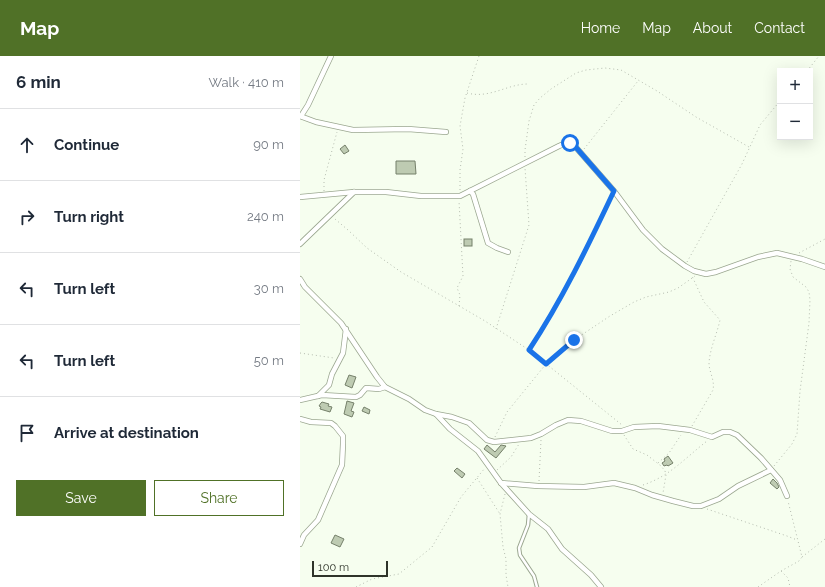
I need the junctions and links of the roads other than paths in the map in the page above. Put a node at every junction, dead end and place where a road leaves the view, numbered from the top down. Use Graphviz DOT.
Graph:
graph roads {
  1 [pos="331,56"];
  2 [pos="300,116"];
  3 [pos="446,132"];
  4 [pos="470,191"];
  5 [pos="354,192"];
  6 [pos="300,198"];
  7 [pos="300,244"];
  8 [pos="508,252"];
  9 [pos="825,267"];
  10 [pos="300,279"];
  11 [pos="346,330"];
  12 [pos="385,387"];
  13 [pos="318,396"];
  14 [pos="300,400"];
  15 [pos="436,414"];
  16 [pos="300,419"];
  17 [pos="771,470"];
  18 [pos="501,483"];
  19 [pos="787,496"];
  20 [pos="529,514"];
  21 [pos="300,544"];
  22 [pos="537,587"];
  23 [pos="601,587"];
  1 -- 2 [label="street"];
  2 -- 3 [label="street"];
  4 -- 5 [label="street"];
  4 -- 8 [label="street"];
  4 -- 9 [label="street"];
  5 -- 6 [label="street"];
  5 -- 7 [label="street"];
  10 -- 11 [label="street"];
  11 -- 12 [label="street"];
  11 -- 13 [label="street"];
  12 -- 13 [label="street"];
  12 -- 15 [label="street"];
  13 -- 14 [label="street"];
  15 -- 17 [label="street"];
  15 -- 18 [label="street"];
  16 -- 21 [label="street"];
  17 -- 18 [label="street"];
  17 -- 19 [label="street"];
  18 -- 20 [label="street"];
  20 -- 22 [label="lane"];
  20 -- 23 [label="street"];
}
